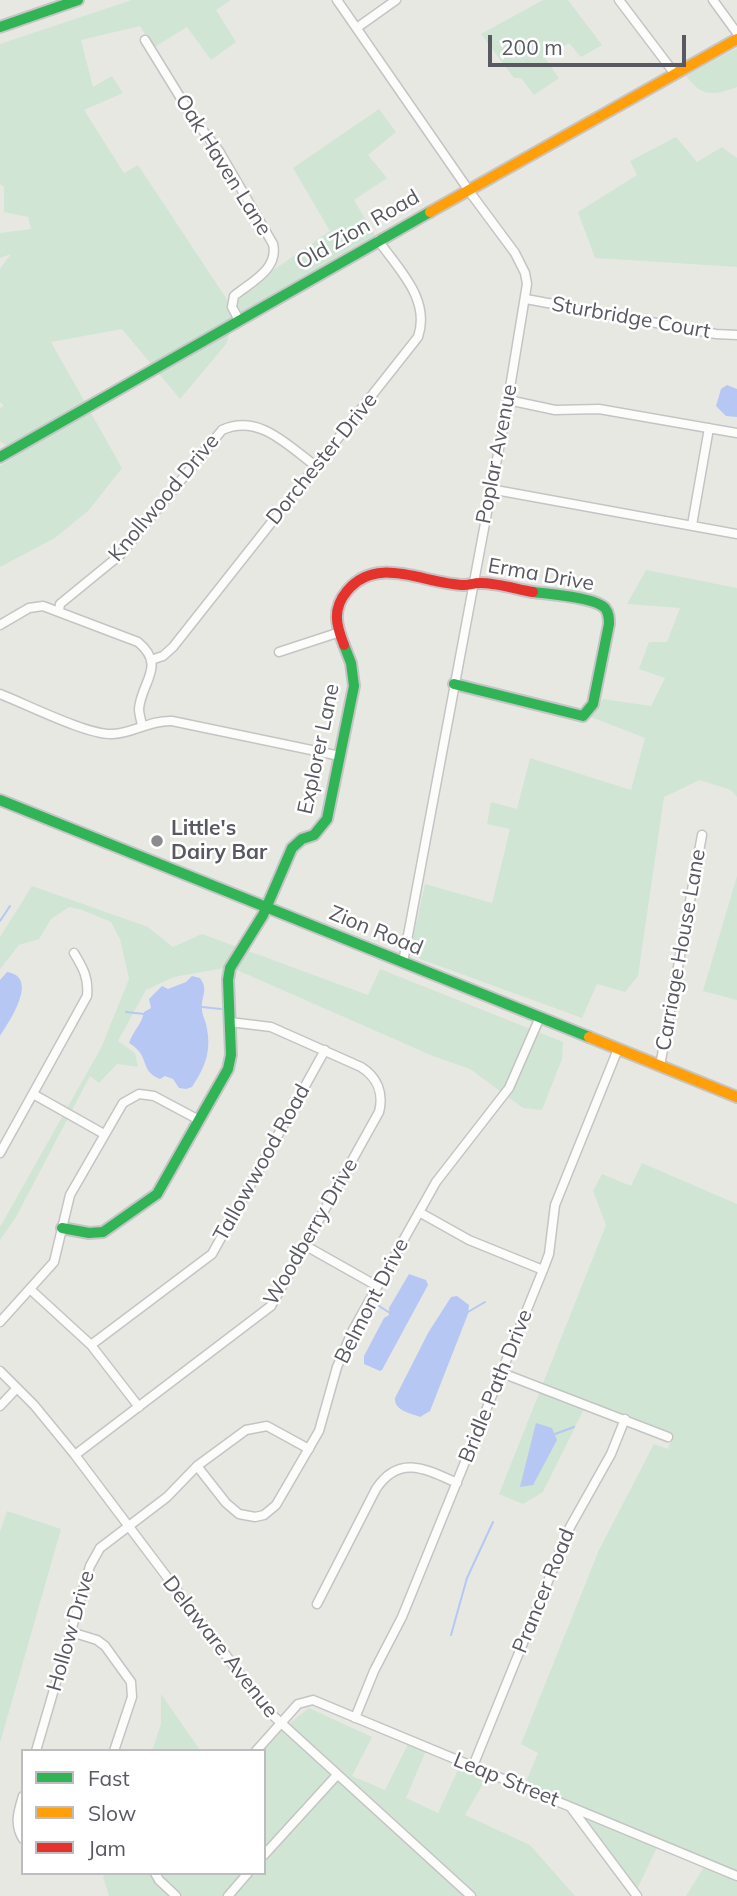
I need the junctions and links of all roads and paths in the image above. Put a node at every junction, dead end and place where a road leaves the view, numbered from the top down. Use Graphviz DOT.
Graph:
graph roads {
  1 [pos="78,0"];
  2 [pos="337,0"];
  3 [pos="396,0"];
  4 [pos="619,0"];
  5 [pos="713,0"];
  6 [pos="0,27"];
  7 [pos="358,27"];
  8 [pos="737,33"];
  9 [pos="737,39"];
  10 [pos="145,40"];
  11 [pos="675,74"];
  12 [pos="469,189"];
  13 [pos="379,240"];
  14 [pos="526,299"];
  15 [pos="239,320"];
  16 [pos="737,335"];
  17 [pos="508,400"];
  18 [pos="709,428"];
  19 [pos="737,433"];
  20 [pos="1,455"];
  21 [pos="317,467"];
  22 [pos="491,489"];
  23 [pos="692,526"];
  24 [pos="737,534"];
  25 [pos="472,583"];
  26 [pos="59,611"];
  27 [pos="0,625"];
  28 [pos="337,633"];
  29 [pos="279,652"];
  30 [pos="151,660"];
  31 [pos="454,684"];
  32 [pos="0,694"];
  33 [pos="142,725"];
  34 [pos="340,756"];
  35 [pos="0,800"];
  36 [pos="702,835"];
  37 [pos="267,908"];
  38 [pos="74,953"];
  39 [pos="402,962"];
  40 [pos="540,1017"];
  41 [pos="230,1022"];
  42 [pos="618,1049"];
  43 [pos="325,1051"];
  44 [pos="660,1066"];
  45 [pos="33,1094"];
  46 [pos="737,1097"];
  47 [pos="199,1120"];
  48 [pos="104,1134"];
  49 [pos="4,1139"];
  50 [pos="0,1153"];
  51 [pos="419,1212"];
  52 [pos="62,1228"];
  53 [pos="306,1246"];
  54 [pos="544,1270"];
  55 [pos="377,1286"];
  56 [pos="31,1290"];
  57 [pos="0,1322"];
  58 [pos="91,1345"];
  59 [pos="0,1371"];
  60 [pos="502,1373"];
  61 [pos="17,1388"];
  62 [pos="0,1406"];
  63 [pos="139,1407"];
  64 [pos="625,1419"];
  65 [pos="668,1437"];
  66 [pos="309,1449"];
  67 [pos="75,1455"];
  68 [pos="197,1466"];
  69 [pos="457,1483"];
  70 [pos="128,1527"];
  71 [pos="317,1604"];
  72 [pos="71,1632"];
  73 [pos="355,1718"];
  74 [pos="281,1724"];
  75 [pos="37,1749"];
  76 [pos="115,1749"];
  77 [pos="258,1749"];
  78 [pos="472,1766"];
  79 [pos="337,1775"];
  80 [pos="21,1805"];
  81 [pos="570,1807"];
  82 [pos="21,1835"];
  83 [pos="266,1853"];
  84 [pos="156,1875"];
  85 [pos="246,1875"];
  86 [pos="737,1876"];
  87 [pos="176,1896"];
  88 [pos="228,1896"];
  89 [pos="471,1896"];
  90 [pos="637,1896"];
  1 -- 6 [label="main road"];
  2 -- 7 [label="street, Poplar Avenue"];
  3 -- 7 [label="street"];
  4 -- 11 [label="street"];
  5 -- 8 [label="street"];
  7 -- 12 [label="street, Poplar Avenue"];
  9 -- 11 [label="main road, Old Zion Road"];
  10 -- 15 [label="street, Oak Haven Lane"];
  11 -- 12 [label="main road, Old Zion Road"];
  12 -- 13 [label="main road, Old Zion Road"];
  12 -- 14 [label="street, Poplar Avenue"];
  13 -- 15 [label="main road, Old Zion Road"];
  13 -- 21 [label="street, Dorchester Drive"];
  14 -- 16 [label="street, Sturbridge Court"];
  14 -- 17 [label="street, Poplar Avenue"];
  15 -- 20 [label="main road, Old Zion Road"];
  17 -- 18 [label="street"];
  17 -- 22 [label="street, Poplar Avenue"];
  18 -- 19 [label="street"];
  18 -- 23 [label="street"];
  21 -- 26 [label="street, Knollwood Drive"];
  21 -- 30 [label="street, Dorchester Drive"];
  22 -- 23 [label="street"];
  22 -- 25 [label="street, Poplar Avenue"];
  23 -- 24 [label="street"];
  25 -- 28 [label="main road"];
  25 -- 31 [label="street, Poplar Avenue"];
  25 -- 31 [label="main road, Erma Drive"];
  26 -- 27 [label="street"];
  26 -- 30 [label="street"];
  28 -- 29 [label="street"];
  28 -- 34 [label="main road, Explorer Lane"];
  30 -- 33 [label="street"];
  31 -- 39 [label="street, Poplar Avenue"];
  32 -- 33 [label="street"];
  33 -- 34 [label="street"];
  34 -- 37 [label="main road, Explorer Lane"];
  35 -- 37 [label="main road, Zion Road"];
  36 -- 44 [label="street, Carriage House Lane"];
  37 -- 39 [label="main road, Zion Road"];
  37 -- 41 [label="main road, Explorer Lane"];
  38 -- 45 [label="street"];
  39 -- 40 [label="main road, Zion Road"];
  40 -- 42 [label="main road, Zion Road"];
  40 -- 51 [label="street, Belmont Drive"];
  41 -- 43 [label="street, Woodberry Drive"];
  41 -- 47 [label="main road, Explorer Lane"];
  42 -- 44 [label="main road, Zion Road"];
  42 -- 54 [label="street, Bridle Path Drive"];
  43 -- 53 [label="street, Woodberry Drive"];
  43 -- 58 [label="street, Tallowwood Road"];
  44 -- 46 [label="main road, Zion Road"];
  45 -- 48 [label="street"];
  45 -- 49 [label="street"];
  47 -- 48 [label="street"];
  47 -- 52 [label="main road, Explorer Lane"];
  48 -- 52 [label="street"];
  49 -- 50 [label="street"];
  51 -- 54 [label="street"];
  51 -- 55 [label="street, Belmont Drive"];
  52 -- 56 [label="street"];
  53 -- 55 [label="street"];
  53 -- 63 [label="street, Woodberry Drive"];
  54 -- 60 [label="street, Bridle Path Drive"];
  55 -- 66 [label="street, Belmont Drive"];
  56 -- 57 [label="street"];
  56 -- 58 [label="street"];
  58 -- 63 [label="street"];
  59 -- 61 [label="street, Delaware Avenue"];
  60 -- 64 [label="street"];
  60 -- 69 [label="street, Bridle Path Drive"];
  61 -- 62 [label="street"];
  61 -- 67 [label="street, Delaware Avenue"];
  63 -- 67 [label="street, Woodberry Drive"];
  64 -- 65 [label="street"];
  64 -- 78 [label="street, Prancer Road"];
  66 -- 68 [label="street, Hollow Drive"];
  66 -- 68 [label="street, Belmont Drive"];
  67 -- 70 [label="street, Delaware Avenue"];
  68 -- 70 [label="street, Hollow Drive"];
  69 -- 71 [label="street"];
  69 -- 73 [label="street, Bridle Path Drive"];
  70 -- 72 [label="street, Hollow Drive"];
  70 -- 74 [label="street, Delaware Avenue"];
  72 -- 75 [label="street, Hollow Drive"];
  72 -- 76 [label="street"];
  73 -- 74 [label="street, Leap Street"];
  73 -- 78 [label="street, Leap Street"];
  74 -- 77 [label="street"];
  74 -- 79 [label="street, Delaware Avenue"];
  78 -- 81 [label="street, Leap Street"];
  79 -- 83 [label="street"];
  79 -- 89 [label="street, Delaware Avenue"];
  80 -- 82 [label="street"];
  81 -- 86 [label="street, Leap Street"];
  81 -- 90 [label="street"];
  84 -- 87 [label="street"];
  85 -- 88 [label="street"];
}
